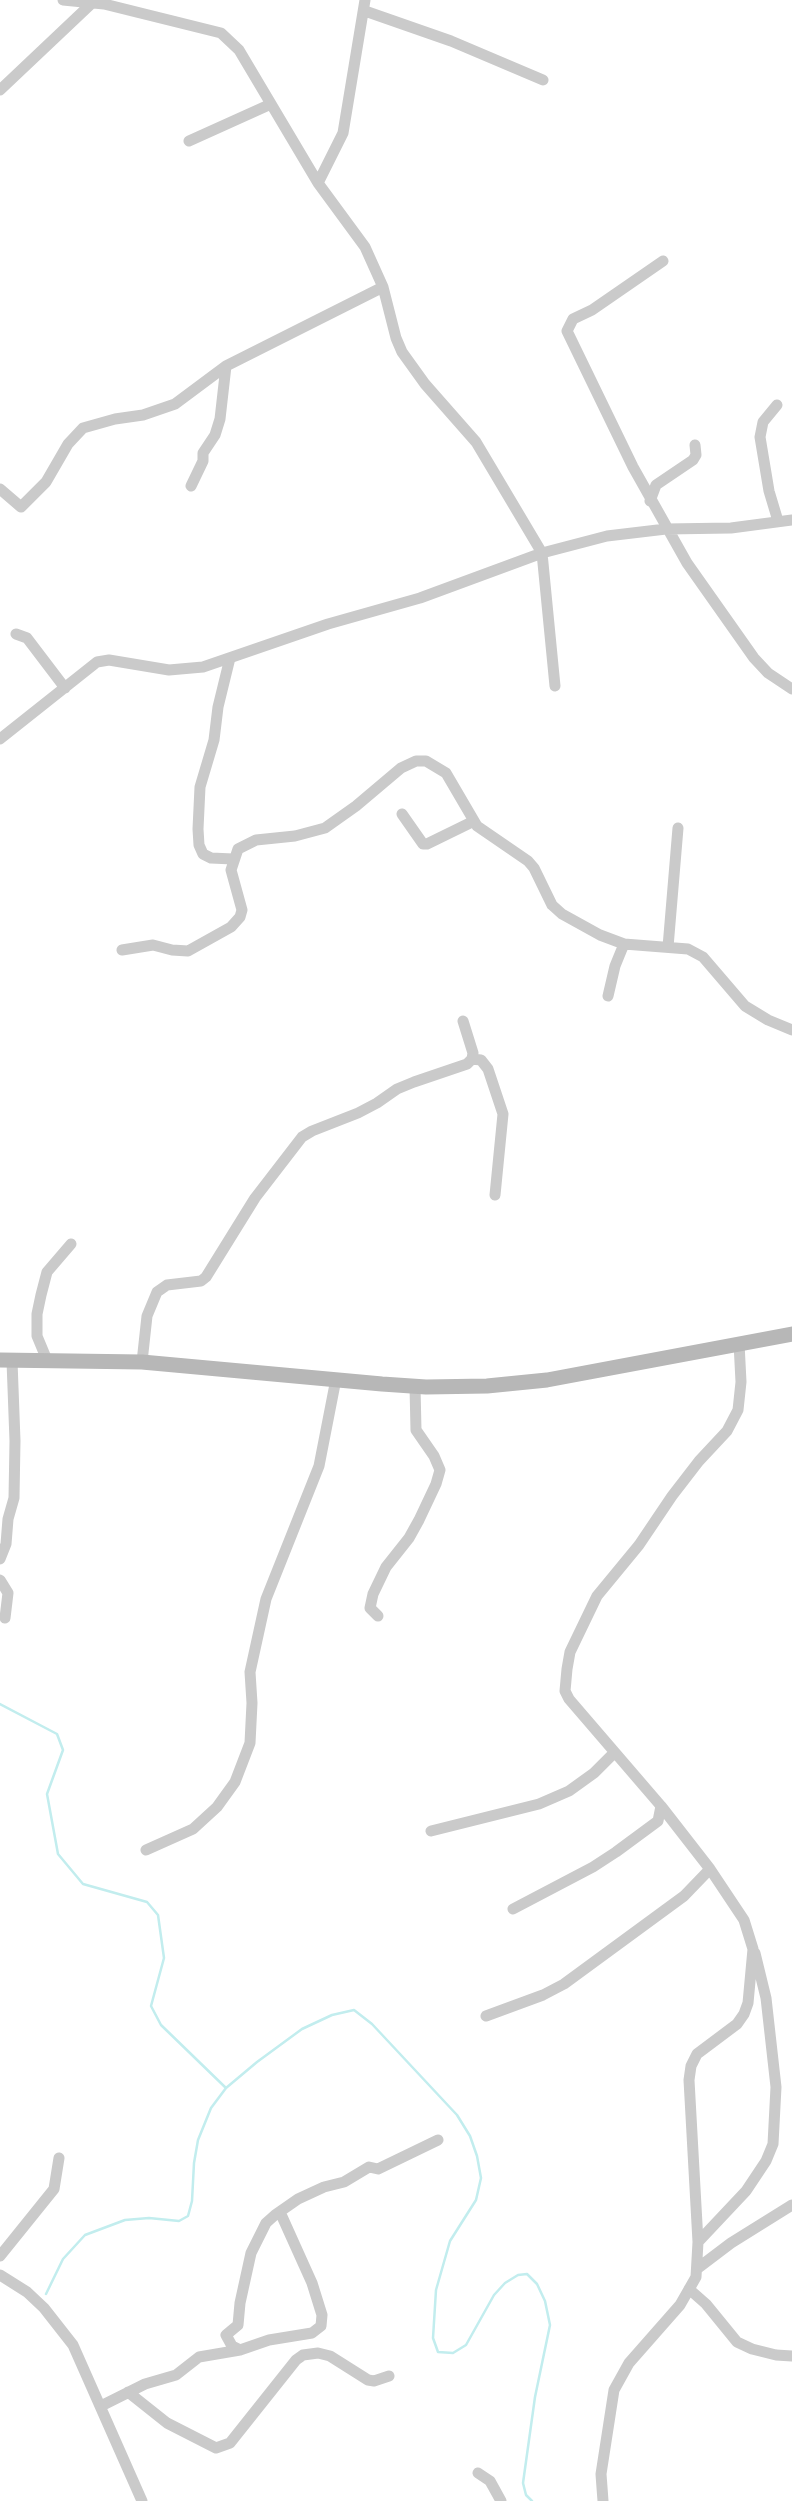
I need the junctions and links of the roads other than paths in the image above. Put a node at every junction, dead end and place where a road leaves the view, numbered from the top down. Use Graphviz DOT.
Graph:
graph roads {
  1 [pos="63,0"];
  2 [pos="92,3"];
  3 [pos="365,6"];
  4 [pos="544,80"];
  5 [pos="0,90"];
  6 [pos="271,104"];
  7 [pos="189,141"];
  8 [pos="318,183"];
  9 [pos="663,261"];
  10 [pos="383,287"];
  11 [pos="226,366"];
  12 [pos="777,405"];
  13 [pos="695,445"];
  14 [pos="191,486"];
  15 [pos="0,489"];
  16 [pos="650,500"];
  17 [pos="792,520"];
  18 [pos="778,521"];
  19 [pos="666,529"];
  20 [pos="542,553"];
  21 [pos="16,634"];
  22 [pos="230,658"];
  23 [pos="555,686"];
  24 [pos="65,688"];
  25 [pos="792,689"];
  26 [pos="0,738"];
  27 [pos="402,814"];
  28 [pos="474,821"];
  29 [pos="678,828"];
  30 [pos="233,859"];
  31 [pos="624,944"];
  32 [pos="668,947"];
  33 [pos="122,950"];
  34 [pos="608,996"];
  35 [pos="463,1021"];
  36 [pos="792,1030"];
  37 [pos="472,1059"];
  38 [pos="495,1195"];
  39 [pos="70,1244"];
  40 [pos="792,1334"];
  41 [pos="739,1343"];
  42 [pos="6,1360"];
  43 [pos="47,1360"];
  44 [pos="142,1362"];
  45 [pos="336,1379"];
  46 [pos="415,1386"];
  47 [pos="0,1559"];
  48 [pos="0,1580"];
  49 [pos="378,1616"];
  50 [pos="5,1618"];
  51 [pos="614,1753"];
  52 [pos="661,1806"];
  53 [pos="431,1830"];
  54 [pos="146,1850"];
  55 [pos="710,1869"];
  56 [pos="513,1909"];
  57 [pos="753,1949"];
  58 [pos="486,2016"];
  59 [pos="438,2140"];
  60 [pos="59,2158"];
  61 [pos="792,2205"];
  62 [pos="280,2212"];
  63 [pos="698,2242"];
  64 [pos="0,2256"];
  65 [pos="698,2268"];
  66 [pos="0,2275"];
  67 [pos="690,2289"];
  68 [pos="240,2350"];
  69 [pos="792,2356"];
  70 [pos="389,2376"];
  71 [pos="128,2392"];
  72 [pos="101,2406"];
  73 [pos="478,2473"];
  74 [pos="142,2501"];
  75 [pos="500,2501"];
  76 [pos="603,2501"];
  1 -- 2 [label="street"];
  2 -- 5 [label="street"];
  2 -- 6 [label="street"];
  3 -- 4 [label="street"];
  3 -- 8 [label="street"];
  6 -- 7 [label="street"];
  6 -- 8 [label="street"];
  8 -- 10 [label="street"];
  9 -- 16 [label="street"];
  10 -- 11 [label="street"];
  10 -- 20 [label="street"];
  11 -- 14 [label="street"];
  11 -- 15 [label="street"];
  12 -- 18 [label="street"];
  13 -- 16 [label="street"];
  16 -- 19 [label="street"];
  17 -- 18 [label="street"];
  18 -- 19 [label="street"];
  19 -- 20 [label="street"];
  19 -- 25 [label="street"];
  20 -- 22 [label="street"];
  20 -- 23 [label="street"];
  21 -- 24 [label="street"];
  22 -- 24 [label="street"];
  22 -- 30 [label="street"];
  24 -- 26 [label="street"];
  27 -- 28 [label="street"];
  28 -- 30 [label="street"];
  28 -- 31 [label="street"];
  29 -- 32 [label="street"];
  30 -- 33 [label="street"];
  31 -- 32 [label="street"];
  31 -- 34 [label="street"];
  32 -- 36 [label="street"];
  35 -- 37 [label="street"];
  37 -- 38 [label="street"];
  37 -- 44 [label="street"];
  39 -- 43 [label="street"];
  40 -- 41 [label="main road"];
  41 -- 46 [label="main road"];
  41 -- 51 [label="street"];
  42 -- 43 [label="main road"];
  42 -- 47 [label="street"];
  43 -- 44 [label="main road"];
  44 -- 45 [label="main road"];
  45 -- 46 [label="main road"];
  45 -- 54 [label="street"];
  46 -- 49 [label="street"];
  48 -- 50 [label="street"];
  51 -- 52 [label="street"];
  51 -- 53 [label="street"];
  52 -- 55 [label="street"];
  52 -- 56 [label="street"];
  55 -- 57 [label="street"];
  55 -- 58 [label="street"];
  57 -- 63 [label="street"];
  57 -- 63 [label="street"];
  59 -- 62 [label="street"];
  60 -- 64 [label="street"];
  61 -- 65 [label="street"];
  62 -- 68 [label="street"];
  62 -- 68 [label="street"];
  63 -- 65 [label="street"];
  65 -- 67 [label="street"];
  66 -- 72 [label="street"];
  67 -- 69 [label="street"];
  67 -- 76 [label="street"];
  68 -- 71 [label="street"];
  70 -- 71 [label="street"];
  71 -- 72 [label="street"];
  72 -- 74 [label="street"];
  73 -- 75 [label="street"];
}
